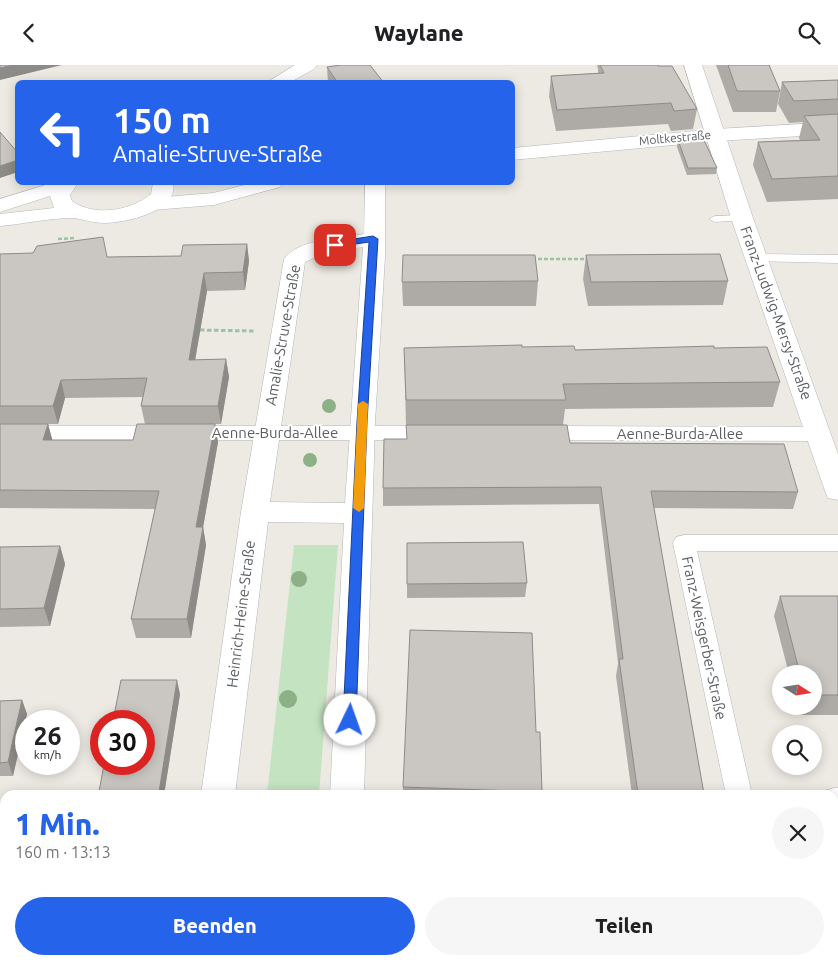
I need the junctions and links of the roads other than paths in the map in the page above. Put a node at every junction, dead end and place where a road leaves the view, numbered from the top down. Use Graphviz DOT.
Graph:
graph roads {
  1 [pos="308,65"];
  2 [pos="692,65"];
  3 [pos="280,80"];
  4 [pos="838,128"];
  5 [pos="716,135"];
  6 [pos="515,154"];
  7 [pos="63,185"];
  8 [pos="65,185"];
  9 [pos="163,185"];
  10 [pos="266,185"];
  11 [pos="376,185"];
  12 [pos="153,204"];
  13 [pos="0,206"];
  14 [pos="73,212"];
  15 [pos="742,218"];
  16 [pos="715,219"];
  17 [pos="0,220"];
  18 [pos="381,238"];
  19 [pos="756,258"];
  20 [pos="838,259"];
  21 [pos="0,433"];
  22 [pos="266,433"];
  23 [pos="362,433"];
  24 [pos="451,433"];
  25 [pos="521,433"];
  26 [pos="819,434"];
  27 [pos="838,491"];
  28 [pos="255,511"];
  29 [pos="359,513"];
  30 [pos="838,543"];
  31 [pos="219,790"];
  32 [pos="347,790"];
  33 [pos="738,790"];
  1 -- 3 [label="street"];
  2 -- 5 [label="street, Franz-Ludwig-Mersy-Straße"];
  4 -- 5 [label="street, Moltkestraße"];
  5 -- 6 [label="street, Moltkestraße"];
  5 -- 15 [label="street, Franz-Ludwig-Mersy-Straße"];
  7 -- 13 [label="street"];
  8 -- 14 [label="street"];
  9 -- 12 [label="street"];
  10 -- 12 [label="street"];
  11 -- 18 [label="street"];
  12 -- 14 [label="street"];
  14 -- 17 [label="street"];
  15 -- 16 [label="lane"];
  15 -- 19 [label="street, Franz-Ludwig-Mersy-Straße"];
  18 -- 22 [label="street, Amalie-Struve-Straße"];
  18 -- 23 [label="street"];
  19 -- 20 [label="lane"];
  19 -- 26 [label="street, Franz-Ludwig-Mersy-Straße"];
  21 -- 22 [label="street, Aenne-Burda-Allee"];
  22 -- 23 [label="street, Aenne-Burda-Allee"];
  22 -- 28 [label="street, Heinrich-Heine-Straße"];
  23 -- 24 [label="street, Aenne-Burda-Allee"];
  23 -- 29 [label="street"];
  25 -- 26 [label="street, Aenne-Burda-Allee"];
  26 -- 27 [label="street, Franz-Ludwig-Mersy-Straße"];
  28 -- 29 [label="street"];
  28 -- 31 [label="street, Heinrich-Heine-Straße"];
  29 -- 32 [label="street"];
  30 -- 33 [label="street, Franz-Weisgerber-Straße"];
}
